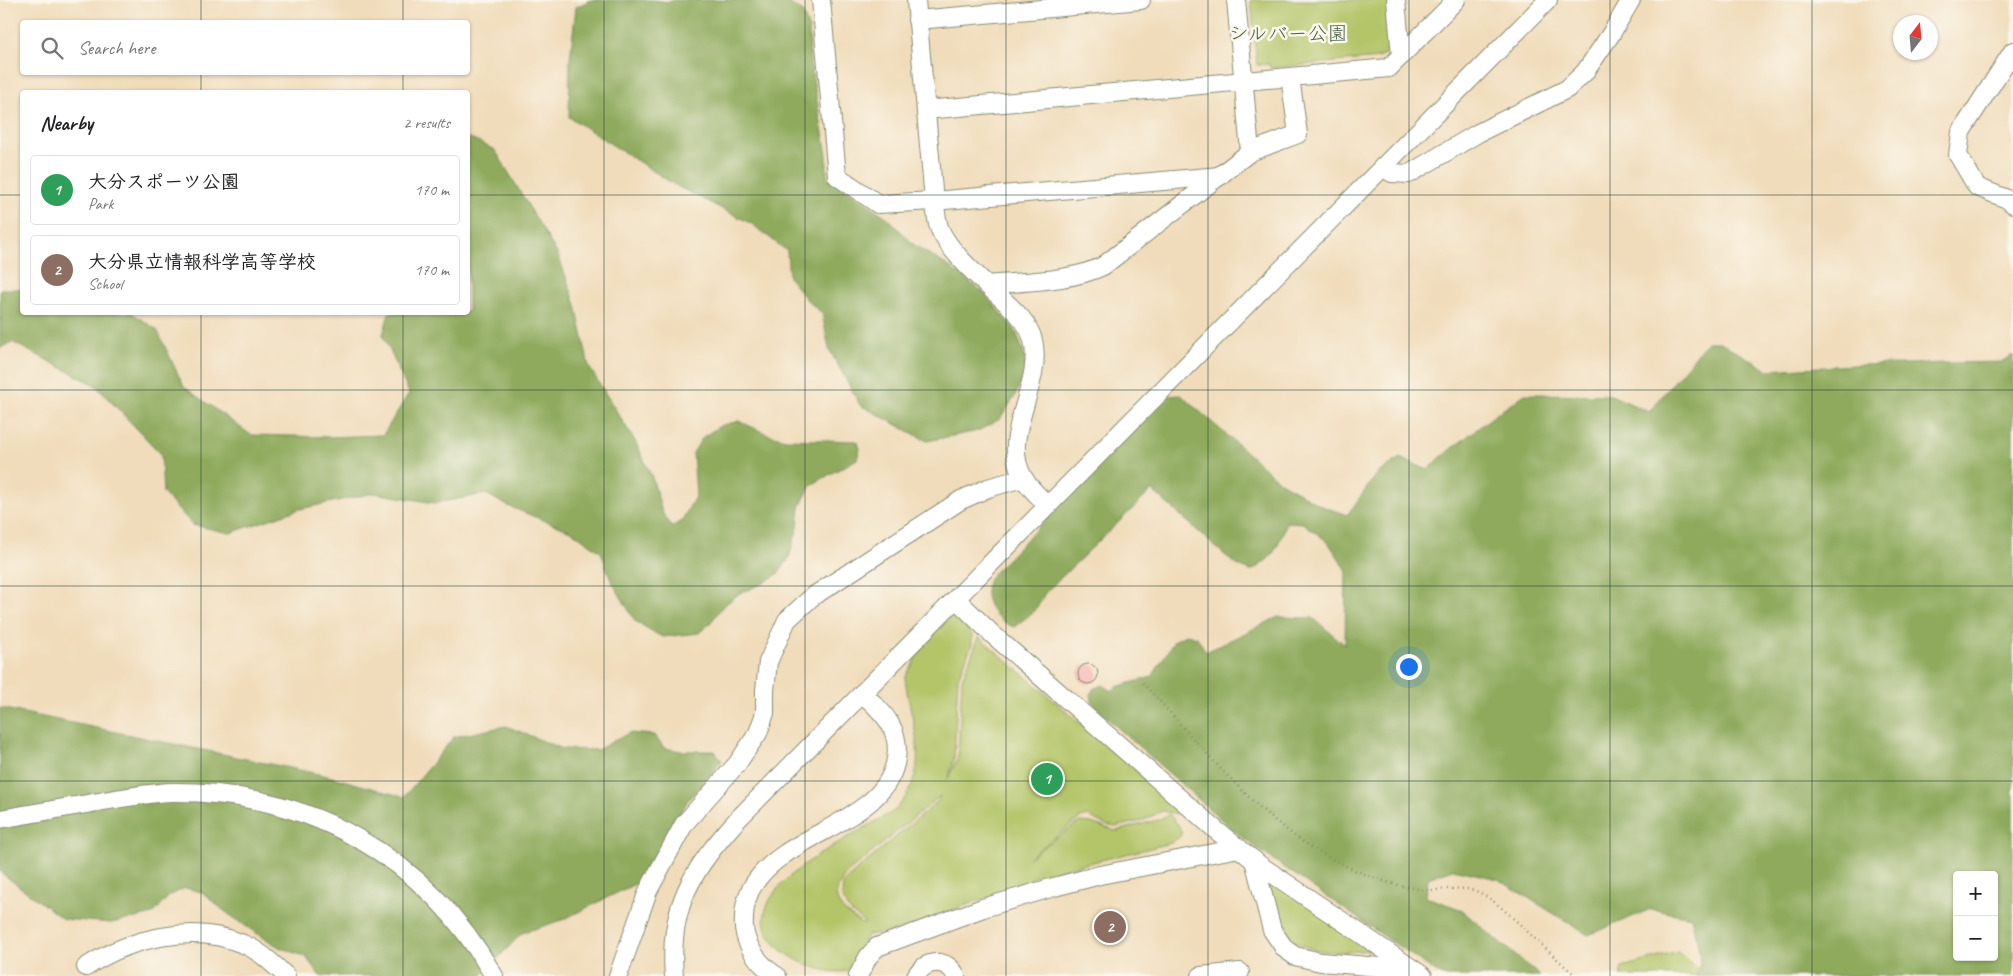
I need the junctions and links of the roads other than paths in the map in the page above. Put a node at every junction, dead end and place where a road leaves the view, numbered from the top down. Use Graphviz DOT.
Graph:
graph roads {
  1 [pos="821,0"];
  2 [pos="916,0"];
  3 [pos="1141,0"];
  4 [pos="1236,0"];
  5 [pos="1396,0"];
  6 [pos="1456,0"];
  7 [pos="1548,0"];
  8 [pos="1630,0"];
  9 [pos="918,20"];
  10 [pos="2013,51"];
  11 [pos="1401,56"];
  12 [pos="1290,77"];
  13 [pos="1244,82"];
  14 [pos="926,110"];
  15 [pos="1250,152"];
  16 [pos="1383,167"];
  17 [pos="1220,176"];
  18 [pos="934,201"];
  19 [pos="2013,204"];
  20 [pos="987,285"];
  21 [pos="1023,478"];
  22 [pos="1048,505"];
  23 [pos="956,598"];
  24 [pos="862,693"];
  25 [pos="0,819"];
  26 [pos="1239,848"];
  27 [pos="1254,860"];
  28 [pos="86,967"];
  29 [pos="1240,972"];
  30 [pos="1419,973"];
  31 [pos="286,976"];
  32 [pos="494,976"];
  33 [pos="618,976"];
  34 [pos="674,976"];
  35 [pos="777,976"];
  36 [pos="858,976"];
  37 [pos="916,976"];
  38 [pos="956,976"];
  39 [pos="1201,976"];
  1 -- 18 [label="street"];
  2 -- 9 [label="street"];
  3 -- 9 [label="street"];
  4 -- 13 [label="street"];
  5 -- 11 [label="street"];
  6 -- 11 [label="street"];
  7 -- 16 [label="street"];
  8 -- 16 [label="street"];
  9 -- 14 [label="street"];
  10 -- 19 [label="street"];
  11 -- 12 [label="street"];
  12 -- 13 [label="street"];
  12 -- 15 [label="street"];
  13 -- 14 [label="street"];
  13 -- 15 [label="street"];
  14 -- 18 [label="street"];
  15 -- 17 [label="street"];
  16 -- 22 [label="street"];
  17 -- 18 [label="street"];
  17 -- 20 [label="street"];
  18 -- 20 [label="street"];
  20 -- 21 [label="street"];
  21 -- 22 [label="street"];
  21 -- 33 [label="street"];
  22 -- 23 [label="street"];
  23 -- 24 [label="street"];
  23 -- 26 [label="street"];
  24 -- 34 [label="street"];
  24 -- 35 [label="street"];
  25 -- 32 [label="street"];
  26 -- 27 [label="street"];
  26 -- 36 [label="street"];
  27 -- 30 [label="street"];
  27 -- 30 [label="street"];
  28 -- 31 [label="street"];
  29 -- 39 [label="street"];
  37 -- 38 [label="street"];
}
